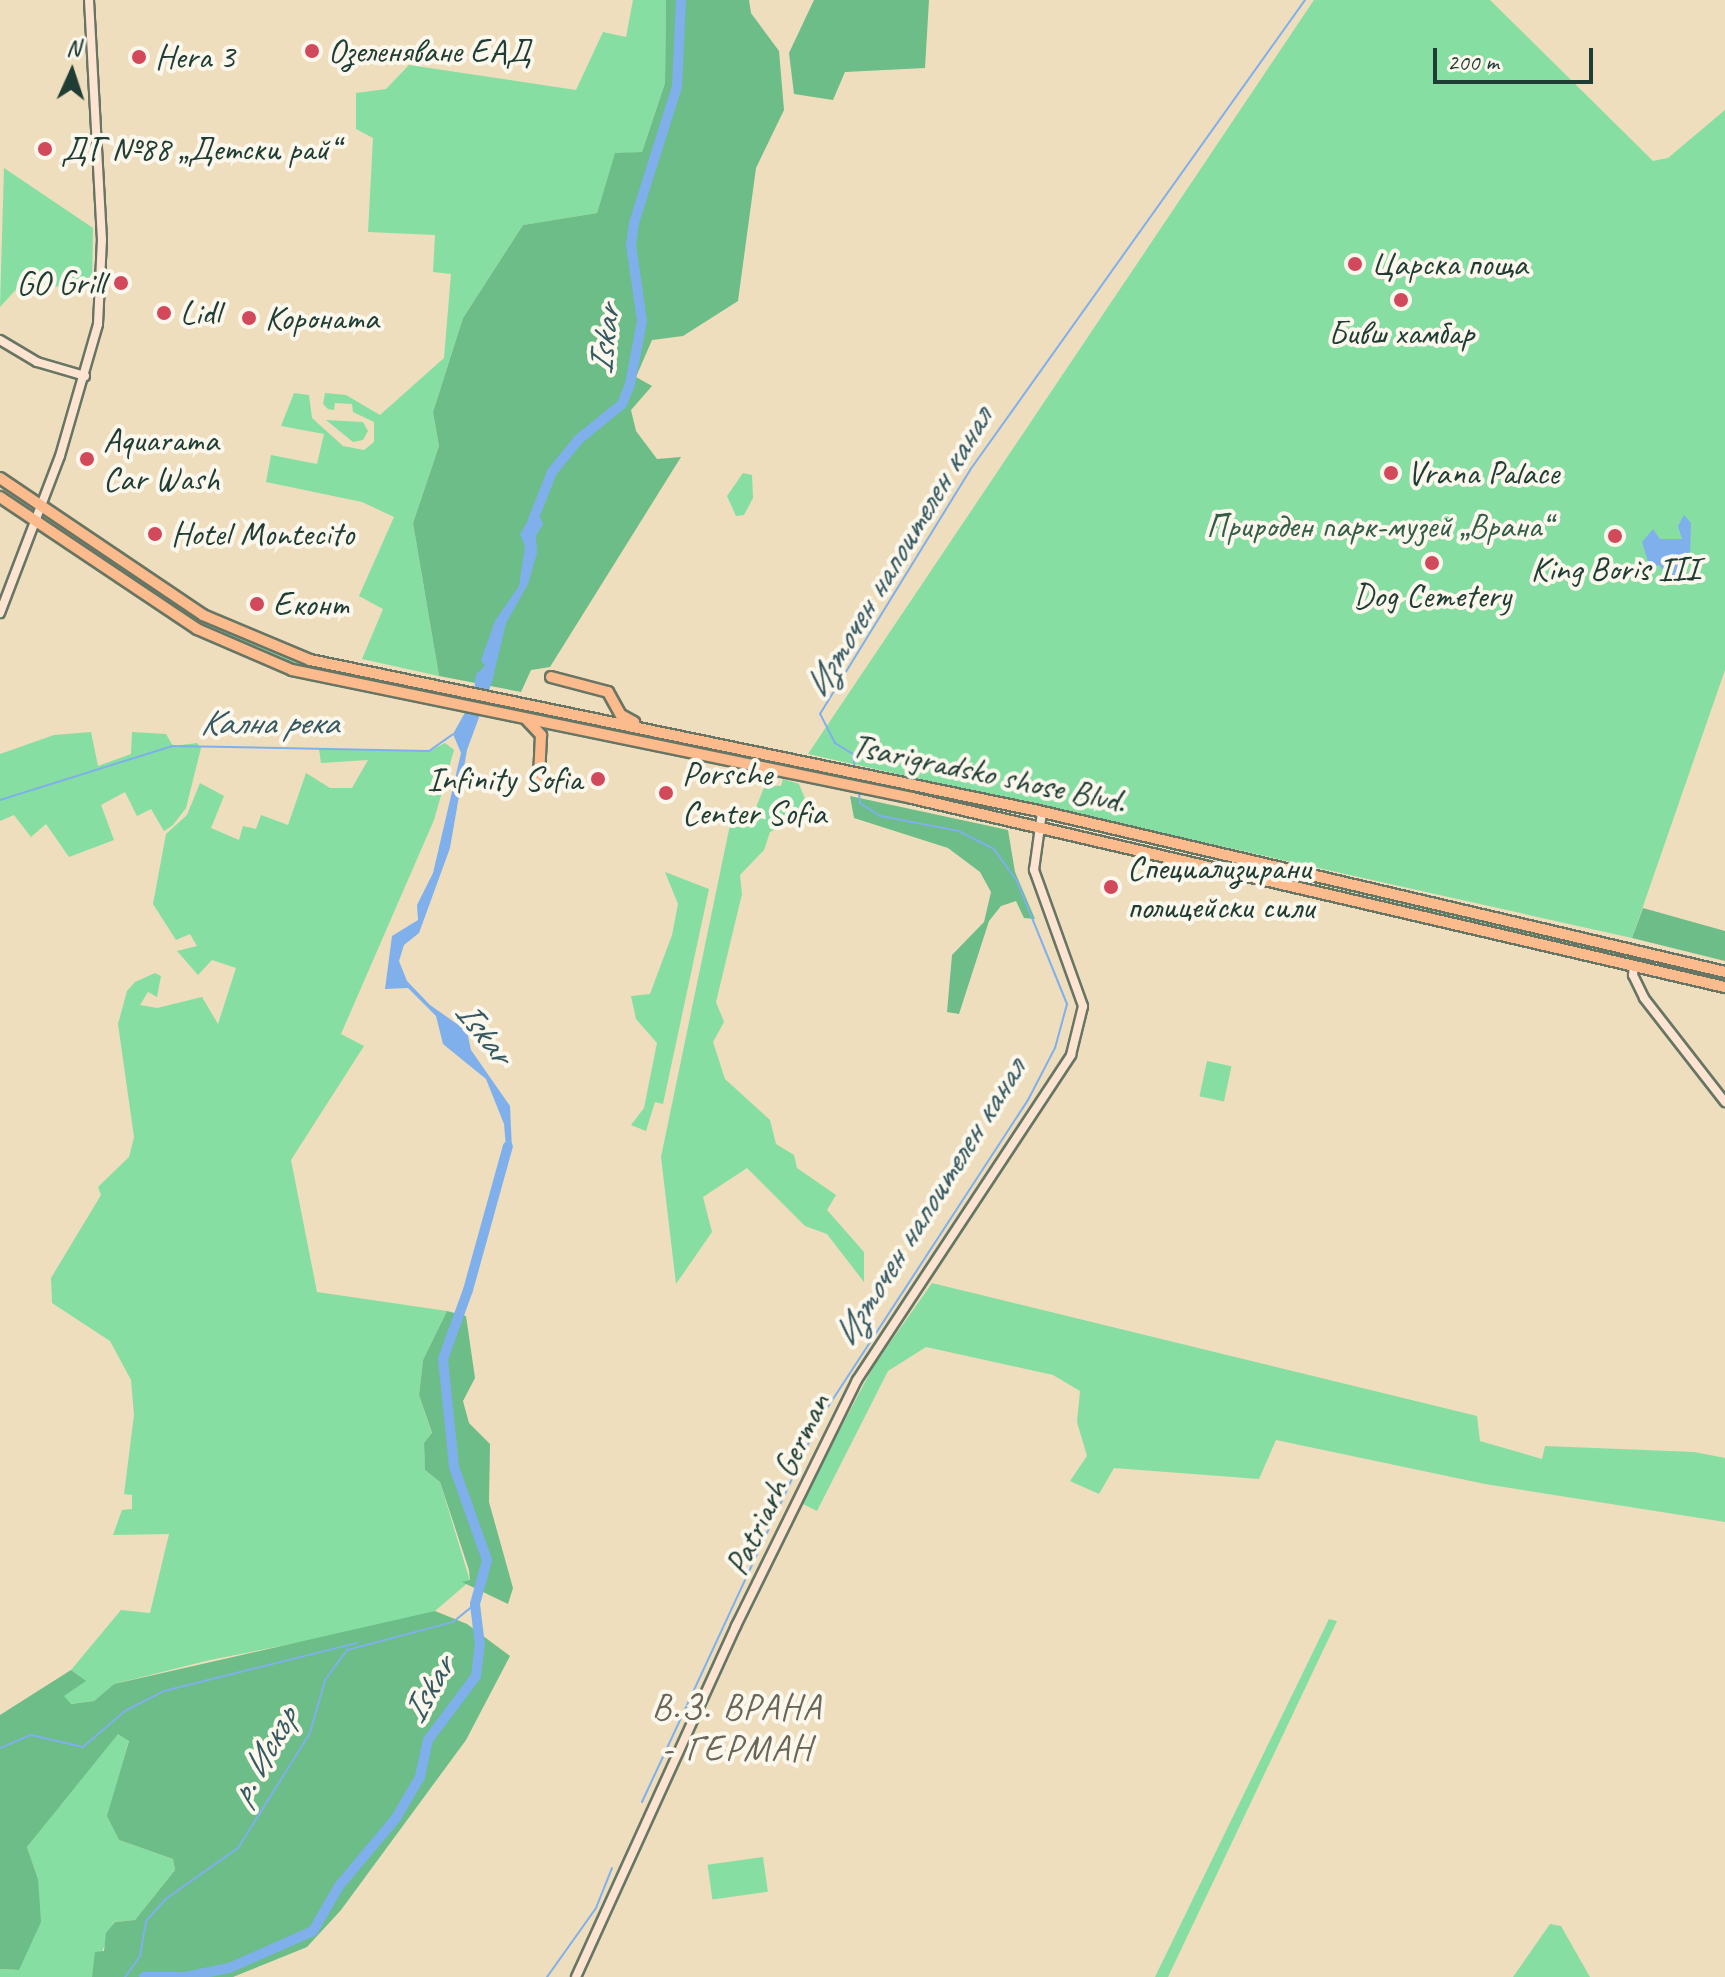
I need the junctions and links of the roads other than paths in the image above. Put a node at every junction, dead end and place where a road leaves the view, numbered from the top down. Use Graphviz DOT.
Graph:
graph roads {
  1 [pos="89,0"];
  2 [pos="0,340"];
  3 [pos="85,376"];
  4 [pos="0,478"];
  5 [pos="0,497"];
  6 [pos="41,506"];
  7 [pos="35,521"];
  8 [pos="0,613"];
  9 [pos="551,677"];
  10 [pos="617,707"];
  11 [pos="576,715"];
  12 [pos="525,719"];
  13 [pos="569,728"];
  14 [pos="663,732"];
  15 [pos="543,746"];
  16 [pos="539,778"];
  17 [pos="1042,812"];
  18 [pos="1039,826"];
  19 [pos="1634,965"];
  20 [pos="1725,972"];
  21 [pos="1725,987"];
  22 [pos="1725,1102"];
  23 [pos="576,1977"];
  1 -- 3 [label="street"];
  2 -- 3 [label="street"];
  3 -- 6 [label="street"];
  4 -- 6 [label="highway, Tsarigradsko shose Blvd."];
  5 -- 7 [label="highway, Tsarigradsko shose Blvd."];
  6 -- 7 [label="street"];
  6 -- 11 [label="highway, Tsarigradsko shose Blvd."];
  7 -- 8 [label="street"];
  7 -- 12 [label="highway, Tsarigradsko shose Blvd."];
  9 -- 10 [label="highway"];
  10 -- 11 [label="highway"];
  10 -- 14 [label="highway"];
  11 -- 14 [label="highway, Tsarigradsko shose Blvd."];
  12 -- 13 [label="highway, Tsarigradsko shose Blvd."];
  12 -- 15 [label="highway"];
  13 -- 15 [label="highway"];
  13 -- 18 [label="highway, Tsarigradsko shose Blvd."];
  14 -- 17 [label="highway, Tsarigradsko shose Blvd."];
  15 -- 16 [label="highway"];
  17 -- 18 [label="street, Patriarh German"];
  17 -- 20 [label="highway, Tsarigradsko shose Blvd."];
  18 -- 19 [label="highway, Tsarigradsko shose Blvd."];
  18 -- 23 [label="street, Patriarh German"];
  19 -- 21 [label="highway, Tsarigradsko shose Blvd."];
  19 -- 22 [label="street"];
}
